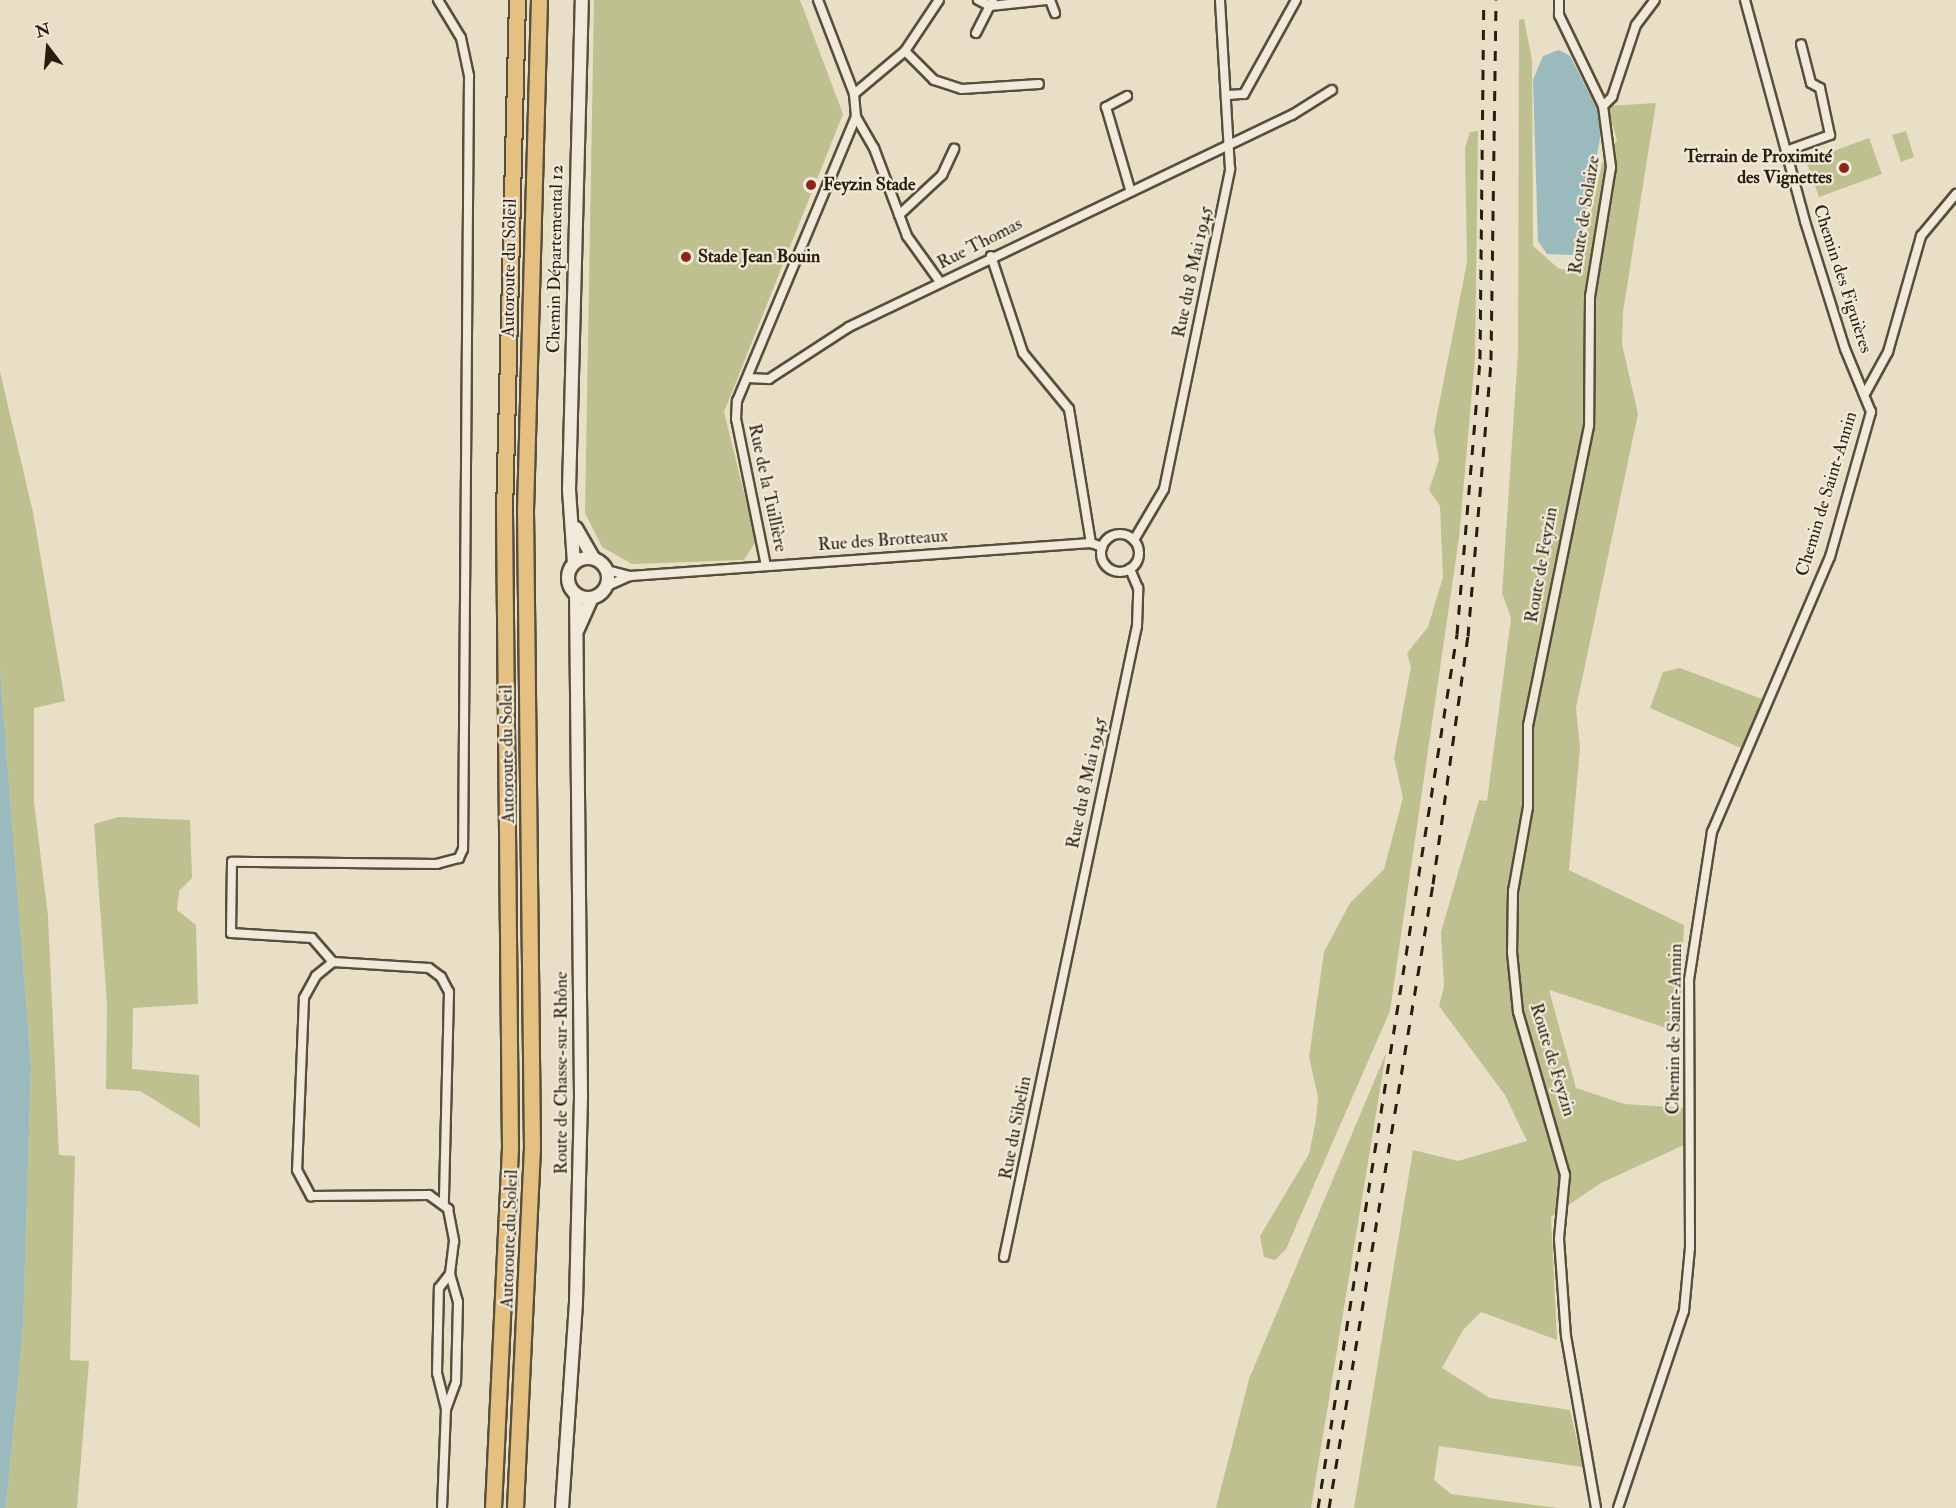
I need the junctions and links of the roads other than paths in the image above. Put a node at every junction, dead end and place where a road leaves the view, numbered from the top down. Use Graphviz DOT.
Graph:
graph roads {
  1 [pos="438,0"];
  2 [pos="517,0"];
  3 [pos="539,0"];
  4 [pos="582,0"];
  5 [pos="818,0"];
  6 [pos="939,0"];
  7 [pos="978,0"];
  8 [pos="1048,0"];
  9 [pos="1220,0"];
  10 [pos="1296,0"];
  11 [pos="1559,0"];
  12 [pos="1655,0"];
  13 [pos="1745,0"];
  14 [pos="991,3"];
  15 [pos="1055,13"];
  16 [pos="976,33"];
  17 [pos="1801,44"];
  18 [pos="905,51"];
  19 [pos="1040,84"];
  20 [pos="1332,90"];
  21 [pos="854,94"];
  22 [pos="1228,95"];
  23 [pos="1127,96"];
  24 [pos="1603,106"];
  25 [pos="856,117"];
  26 [pos="1232,141"];
  27 [pos="954,149"];
  28 [pos="1786,151"];
  29 [pos="1130,189"];
  30 [pos="1956,194"];
  31 [pos="899,215"];
  32 [pos="992,256"];
  33 [pos="940,282"];
  34 [pos="748,378"];
  35 [pos="1866,392"];
  36 [pos="1583,444"];
  37 [pos="572,519"];
  38 [pos="1134,540"];
  39 [pos="1091,543"];
  40 [pos="1102,547"];
  41 [pos="593,558"];
  42 [pos="574,563"];
  43 [pos="766,566"];
  44 [pos="1130,569"];
  45 [pos="607,570"];
  46 [pos="630,576"];
  47 [pos="607,586"];
  48 [pos="576,595"];
  49 [pos="592,598"];
  50 [pos="574,639"];
  51 [pos="333,962"];
  52 [pos="1057,1005"];
  53 [pos="444,1204"];
  54 [pos="1004,1257"];
  55 [pos="450,1274"];
  56 [pos="446,1409"];
  57 [pos="442,1508"];
  58 [pos="493,1508"];
  59 [pos="515,1508"];
  60 [pos="562,1508"];
  61 [pos="1596,1508"];
  62 [pos="1618,1508"];
  1 -- 51 [label="street"];
  2 -- 58 [label="highway, Autoroute du Soleil"];
  3 -- 59 [label="highway, Autoroute du Soleil"];
  4 -- 37 [label="main road, Chemin Départemental 12"];
  5 -- 21 [label="street"];
  6 -- 18 [label="street"];
  7 -- 14 [label="street"];
  8 -- 14 [label="street"];
  8 -- 15 [label="street"];
  9 -- 22 [label="street, Rue du 8 Mai 1945"];
  10 -- 22 [label="street"];
  11 -- 24 [label="street, Route de Solaize"];
  12 -- 24 [label="street"];
  13 -- 28 [label="street, Chemin des Figuières"];
  14 -- 16 [label="street"];
  17 -- 28 [label="street"];
  18 -- 19 [label="street"];
  18 -- 21 [label="street"];
  20 -- 26 [label="street, Rue Thomas"];
  21 -- 25 [label="street"];
  22 -- 26 [label="street, Rue du 8 Mai 1945"];
  23 -- 29 [label="street"];
  24 -- 36 [label="street, Route de Solaize"];
  25 -- 31 [label="street"];
  25 -- 34 [label="street, Rue de la Tuillière"];
  26 -- 29 [label="street, Rue Thomas"];
  26 -- 38 [label="street, Rue du 8 Mai 1945"];
  27 -- 31 [label="street"];
  28 -- 35 [label="street, Chemin des Figuières"];
  29 -- 32 [label="street, Rue Thomas"];
  30 -- 35 [label="street"];
  31 -- 33 [label="street"];
  32 -- 33 [label="street, Rue Thomas"];
  32 -- 39 [label="street"];
  33 -- 34 [label="street, Rue Thomas"];
  34 -- 43 [label="street, Rue de la Tuillière"];
  35 -- 62 [label="street, Chemin de Saint-Annin"];
  36 -- 61 [label="street, Route de Feyzin"];
  37 -- 41 [label="main road, Chemin Départemental 12"];
  37 -- 42 [label="main road, Chemin Départemental 12"];
  38 -- 40 [label="street"];
  38 -- 44 [label="street"];
  39 -- 40 [label="street, Rue des Brotteaux"];
  39 -- 43 [label="street, Rue des Brotteaux"];
  40 -- 44 [label="street"];
  41 -- 42 [label="main road"];
  41 -- 45 [label="main road"];
  42 -- 48 [label="main road"];
  43 -- 46 [label="street, Rue des Brotteaux"];
  44 -- 52 [label="street, Rue du 8 Mai 1945"];
  45 -- 46 [label="street, Rue des Brotteaux"];
  45 -- 47 [label="main road"];
  46 -- 47 [label="street, Rue des Brotteaux"];
  47 -- 49 [label="main road"];
  48 -- 49 [label="main road"];
  48 -- 50 [label="main road, Route de Chasse-sur-Rhône"];
  49 -- 50 [label="main road, Route de Chasse-sur-Rhône"];
  50 -- 60 [label="main road, Route de Chasse-sur-Rhône"];
  51 -- 53 [label="street"];
  51 -- 53 [label="street"];
  52 -- 54 [label="street, Rue du Sibelin"];
  53 -- 55 [label="street"];
  55 -- 56 [label="street"];
  55 -- 56 [label="street"];
  56 -- 57 [label="street"];
}
